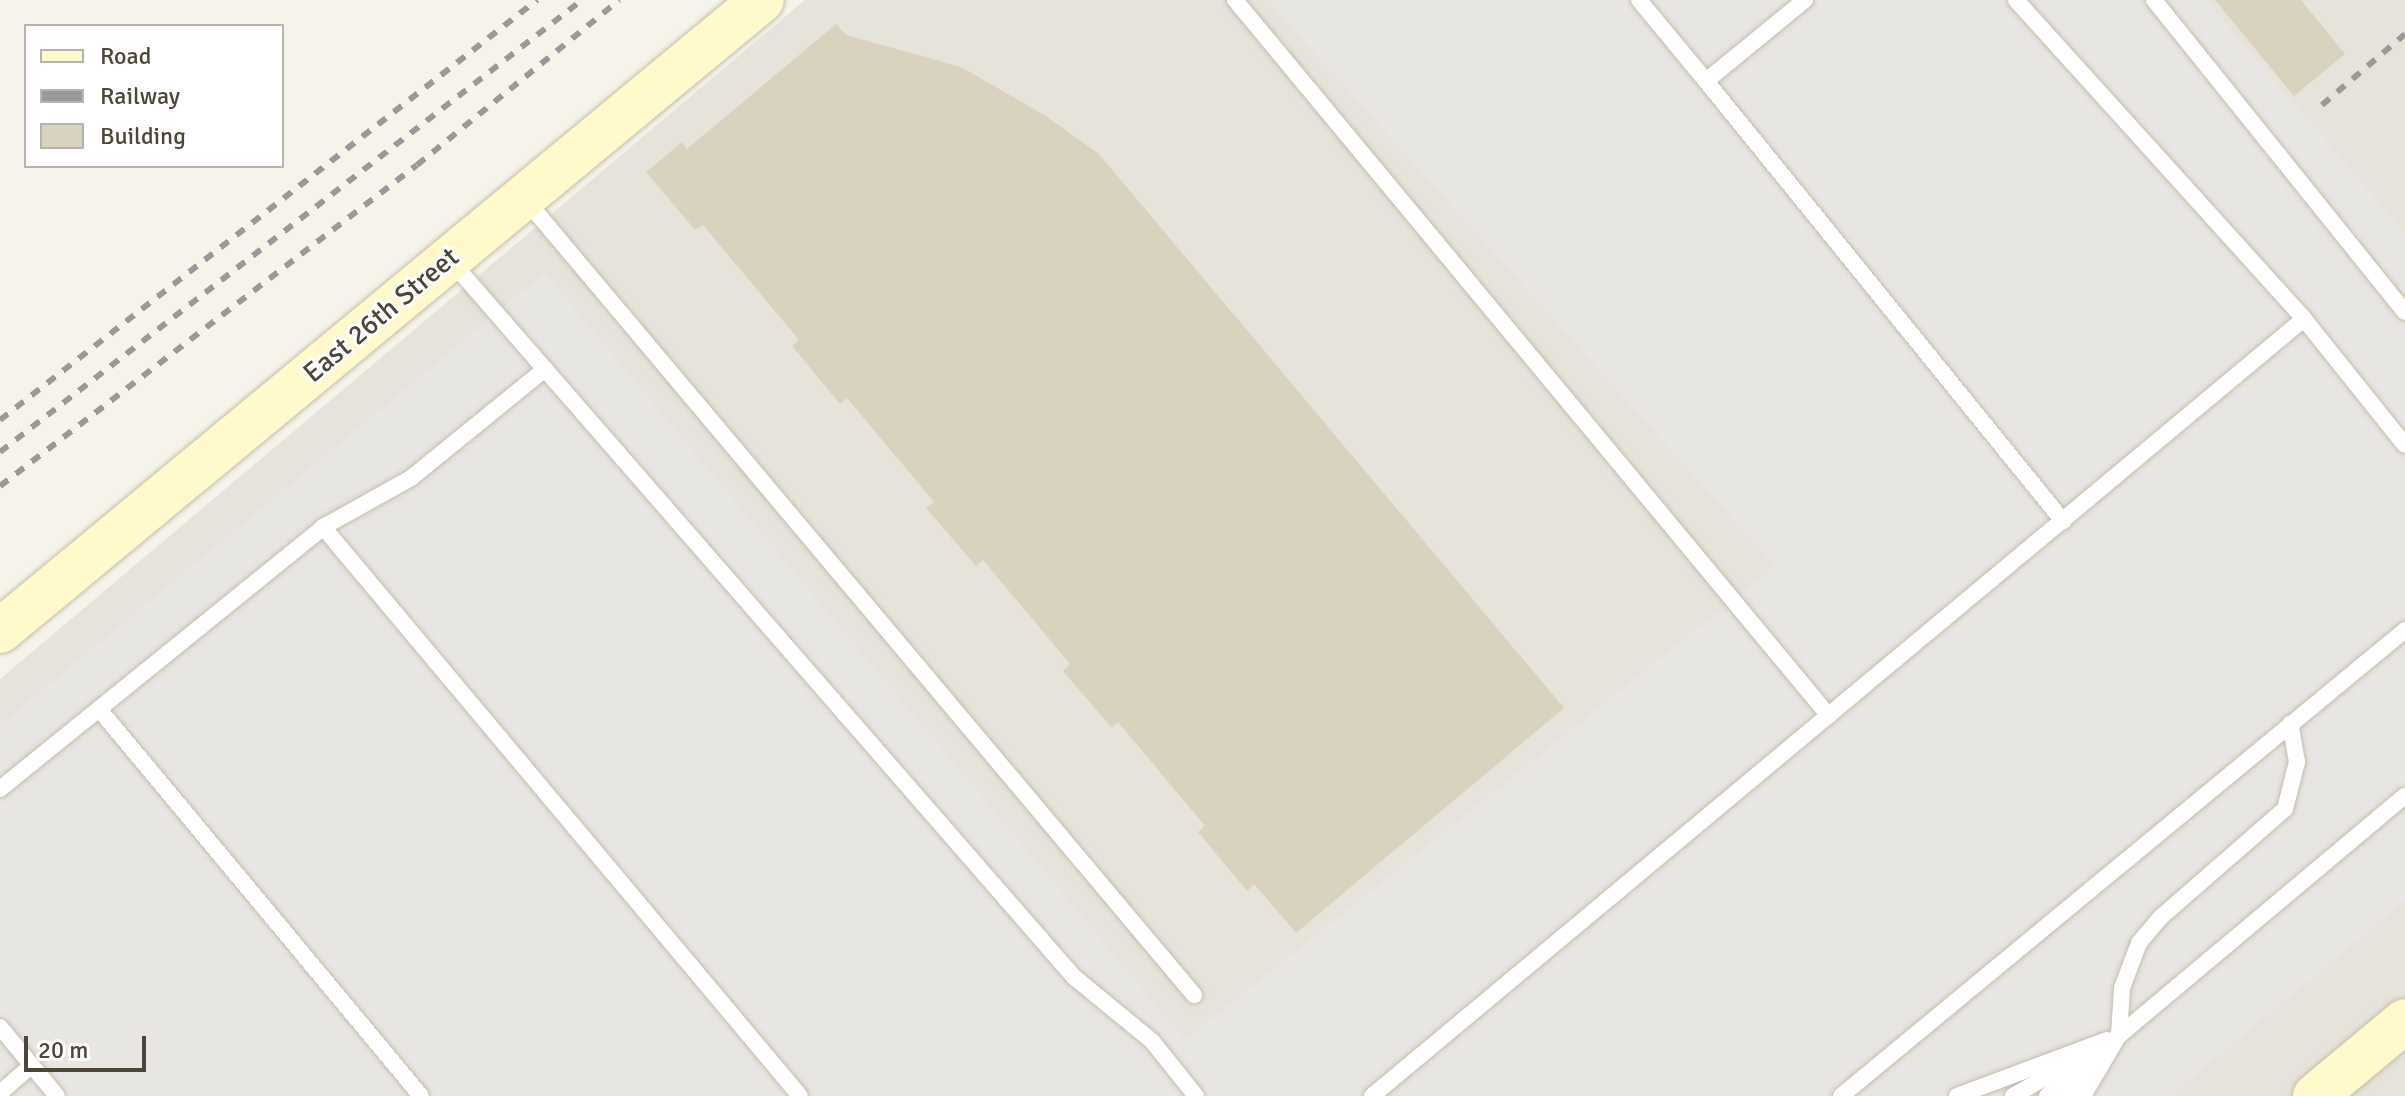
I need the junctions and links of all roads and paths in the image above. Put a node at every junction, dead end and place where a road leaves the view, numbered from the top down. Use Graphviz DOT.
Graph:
graph roads {
  1 [pos="762,0"];
  2 [pos="1235,0"];
  3 [pos="1639,0"];
  4 [pos="1805,0"];
  5 [pos="2016,0"];
  6 [pos="2154,0"];
  7 [pos="1706,81"];
  8 [pos="524,198"];
  9 [pos="449,259"];
  10 [pos="2405,312"];
  11 [pos="2304,319"];
  12 [pos="545,369"];
  13 [pos="2405,445"];
  14 [pos="2063,521"];
  15 [pos="323,527"];
  16 [pos="2405,630"];
  17 [pos="0,631"];
  18 [pos="99,709"];
  19 [pos="1829,716"];
  20 [pos="2290,724"];
  21 [pos="0,789"];
  22 [pos="2405,796"];
  23 [pos="1194,995"];
  24 [pos="2405,1021"];
  25 [pos="0,1027"];
  26 [pos="2119,1035"];
  27 [pos="31,1066"];
  28 [pos="0,1093"];
  29 [pos="57,1096"];
  30 [pos="421,1096"];
  31 [pos="800,1096"];
  32 [pos="1196,1096"];
  33 [pos="1372,1096"];
  34 [pos="1841,1096"];
  35 [pos="1957,1096"];
  36 [pos="2013,1096"];
  37 [pos="2047,1096"];
  38 [pos="2068,1096"];
  39 [pos="2083,1096"];
  40 [pos="2315,1096"];
  1 -- 8 [label="street, East 26th Street"];
  2 -- 19 [label="lane"];
  3 -- 7 [label="lane"];
  4 -- 7 [label="lane"];
  5 -- 11 [label="lane"];
  6 -- 10 [label="lane"];
  7 -- 14 [label="lane"];
  8 -- 9 [label="street, East 26th Street"];
  8 -- 23 [label="lane"];
  9 -- 12 [label="lane"];
  9 -- 17 [label="street, East 26th Street"];
  11 -- 13 [label="lane"];
  11 -- 14 [label="lane"];
  12 -- 15 [label="lane"];
  12 -- 32 [label="lane"];
  14 -- 19 [label="lane"];
  15 -- 18 [label="lane"];
  15 -- 31 [label="lane"];
  16 -- 20 [label="lane"];
  18 -- 21 [label="lane"];
  18 -- 30 [label="lane"];
  19 -- 33 [label="lane"];
  20 -- 26 [label="lane"];
  20 -- 34 [label="lane"];
  22 -- 26 [label="lane"];
  24 -- 40 [label="street"];
  25 -- 27 [label="lane"];
  26 -- 35 [label="lane"];
  26 -- 36 [label="lane"];
  26 -- 37 [label="lane"];
  26 -- 38 [label="lane"];
  26 -- 39 [label="lane"];
  27 -- 28 [label="lane"];
  27 -- 29 [label="lane"];
}
